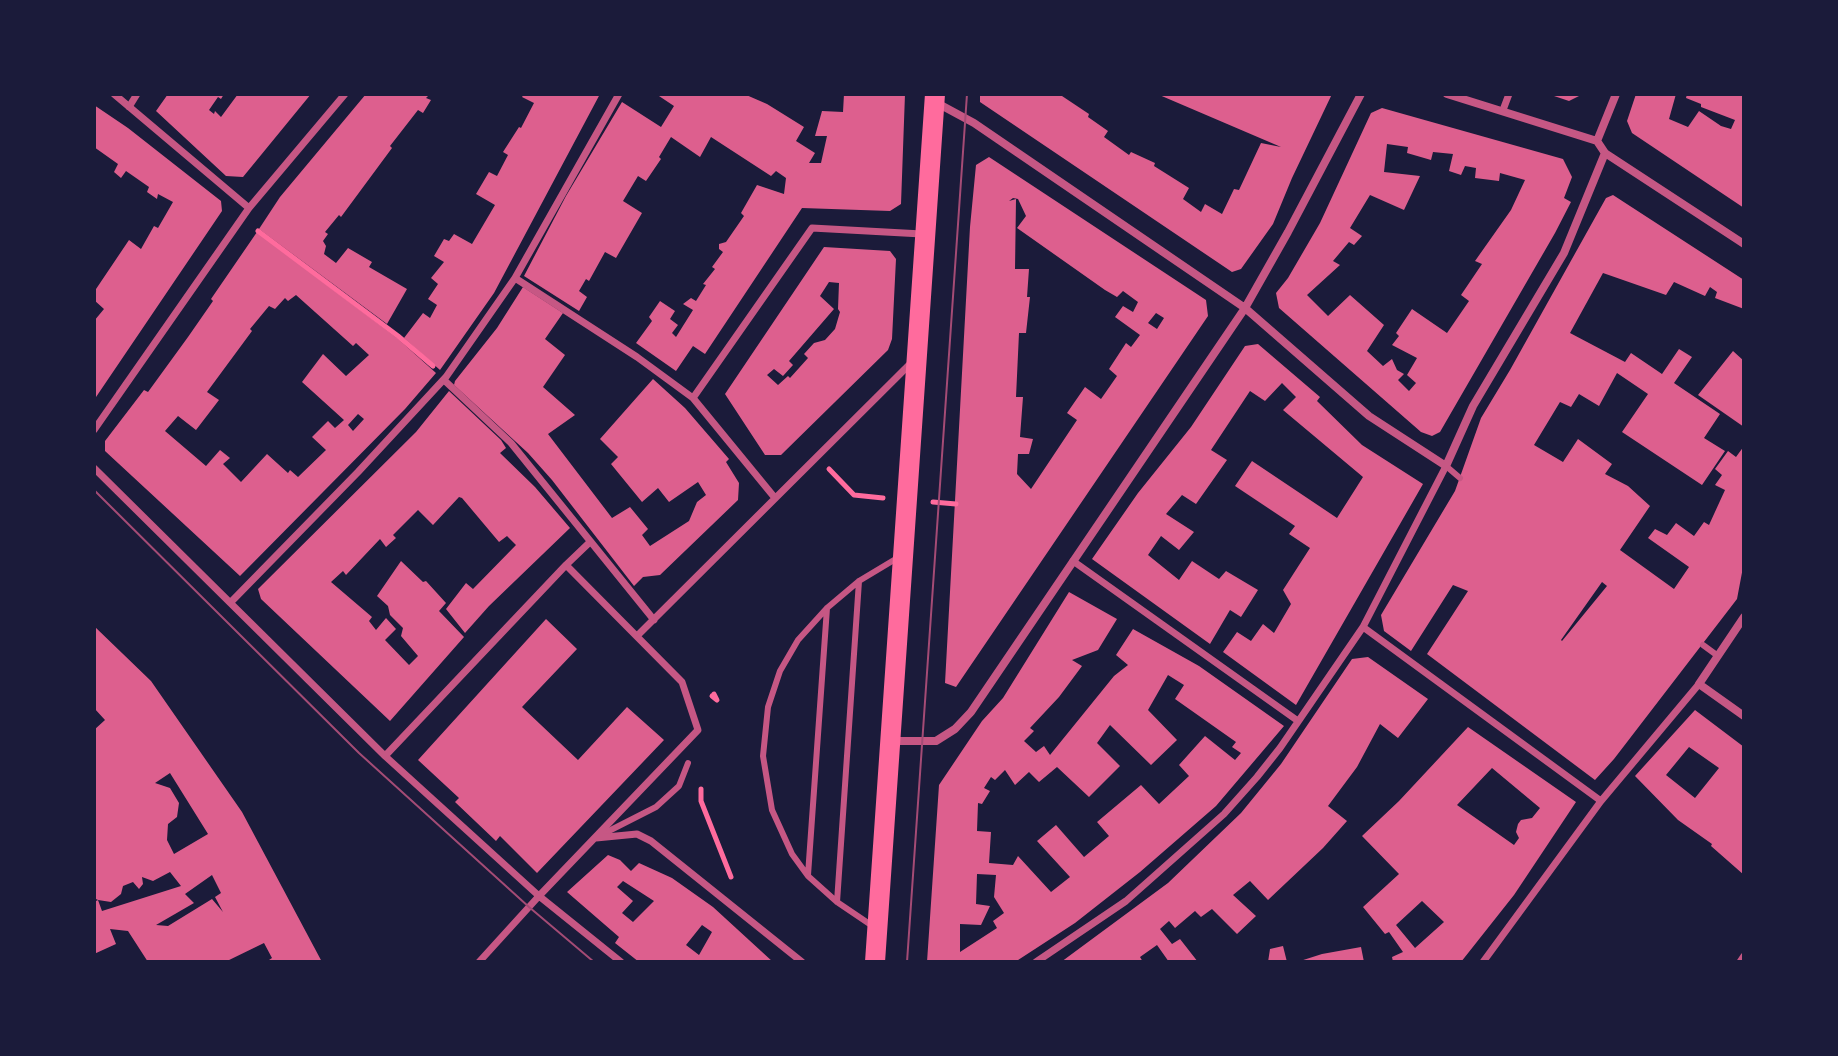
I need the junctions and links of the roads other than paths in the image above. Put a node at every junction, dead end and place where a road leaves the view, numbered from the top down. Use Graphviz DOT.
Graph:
graph roads {
  1 [pos="114,94"];
  2 [pos="137,94"];
  3 [pos="345,94"];
  4 [pos="619,94"];
  5 [pos="1361,94"];
  6 [pos="1447,94"];
  7 [pos="1509,94"];
  8 [pos="1616,94"];
  9 [pos="934,98"];
  10 [pos="129,107"];
  11 [pos="1503,110"];
  12 [pos="1597,141"];
  13 [pos="1605,153"];
  14 [pos="249,208"];
  15 [pos="925,234"];
  16 [pos="1744,244"];
  17 [pos="515,278"];
  18 [pos="1245,308"];
  19 [pos="916,357"];
  20 [pos="445,378"];
  21 [pos="693,398"];
  22 [pos="94,430"];
  23 [pos="1446,466"];
  24 [pos="94,468"];
  25 [pos="1460,478"];
  26 [pos="775,498"];
  27 [pos="590,542"];
  28 [pos="903,555"];
  29 [pos="1073,561"];
  30 [pos="566,565"];
  31 [pos="859,581"];
  32 [pos="231,602"];
  33 [pos="827,608"];
  34 [pos="1744,617"];
  35 [pos="654,620"];
  36 [pos="1363,627"];
  37 [pos="638,635"];
  38 [pos="1703,645"];
  39 [pos="1718,656"];
  40 [pos="1699,684"];
  41 [pos="1744,716"];
  42 [pos="1298,721"];
  43 [pos="890,741"];
  44 [pos="385,756"];
  45 [pos="688,763"];
  46 [pos="1601,801"];
  47 [pos="596,838"];
  48 [pos="808,876"];
  49 [pos="539,896"];
  50 [pos="837,902"];
  51 [pos="877,929"];
  52 [pos="1744,956"];
  53 [pos="479,962"];
  54 [pos="621,962"];
  55 [pos="802,962"];
  56 [pos="875,962"];
  57 [pos="1036,962"];
  58 [pos="1483,962"];
  59 [pos="1740,962"];
  1 -- 10 [label="street"];
  2 -- 10 [label="street"];
  3 -- 14 [label="street"];
  4 -- 17 [label="street"];
  5 -- 18 [label="street"];
  6 -- 11 [label="street"];
  7 -- 11 [label="street"];
  8 -- 12 [label="street"];
  9 -- 15 [label="main road"];
  9 -- 18 [label="street"];
  10 -- 14 [label="street"];
  11 -- 12 [label="street"];
  12 -- 13 [label="street"];
  13 -- 16 [label="street"];
  13 -- 23 [label="street"];
  14 -- 22 [label="street"];
  15 -- 19 [label="main road"];
  15 -- 21 [label="street"];
  17 -- 20 [label="street"];
  17 -- 21 [label="street"];
  18 -- 23 [label="street"];
  18 -- 29 [label="street"];
  19 -- 26 [label="street"];
  19 -- 28 [label="main road"];
  20 -- 27 [label="street"];
  20 -- 32 [label="street"];
  21 -- 26 [label="street"];
  23 -- 25 [label="lane"];
  23 -- 36 [label="street"];
  24 -- 32 [label="street"];
  26 -- 35 [label="street"];
  27 -- 30 [label="street"];
  27 -- 35 [label="street"];
  28 -- 31 [label="lane"];
  28 -- 43 [label="main road"];
  29 -- 42 [label="street"];
  29 -- 43 [label="street"];
  30 -- 37 [label="street"];
  30 -- 44 [label="street"];
  31 -- 33 [label="lane"];
  31 -- 50 [label="lane"];
  32 -- 44 [label="street"];
  33 -- 48 [label="lane"];
  33 -- 48 [label="lane"];
  34 -- 39 [label="street"];
  35 -- 37 [label="street"];
  36 -- 42 [label="street"];
  36 -- 46 [label="street"];
  37 -- 47 [label="street"];
  38 -- 39 [label="lane"];
  39 -- 40 [label="street"];
  40 -- 41 [label="street"];
  40 -- 46 [label="street"];
  42 -- 57 [label="street"];
  43 -- 51 [label="main road"];
  44 -- 49 [label="street"];
  45 -- 47 [label="lane"];
  46 -- 58 [label="street"];
  47 -- 49 [label="street"];
  47 -- 55 [label="street"];
  48 -- 50 [label="lane"];
  49 -- 53 [label="street"];
  49 -- 54 [label="street"];
  50 -- 51 [label="lane"];
  51 -- 56 [label="main road"];
  52 -- 59 [label="street"];
}
